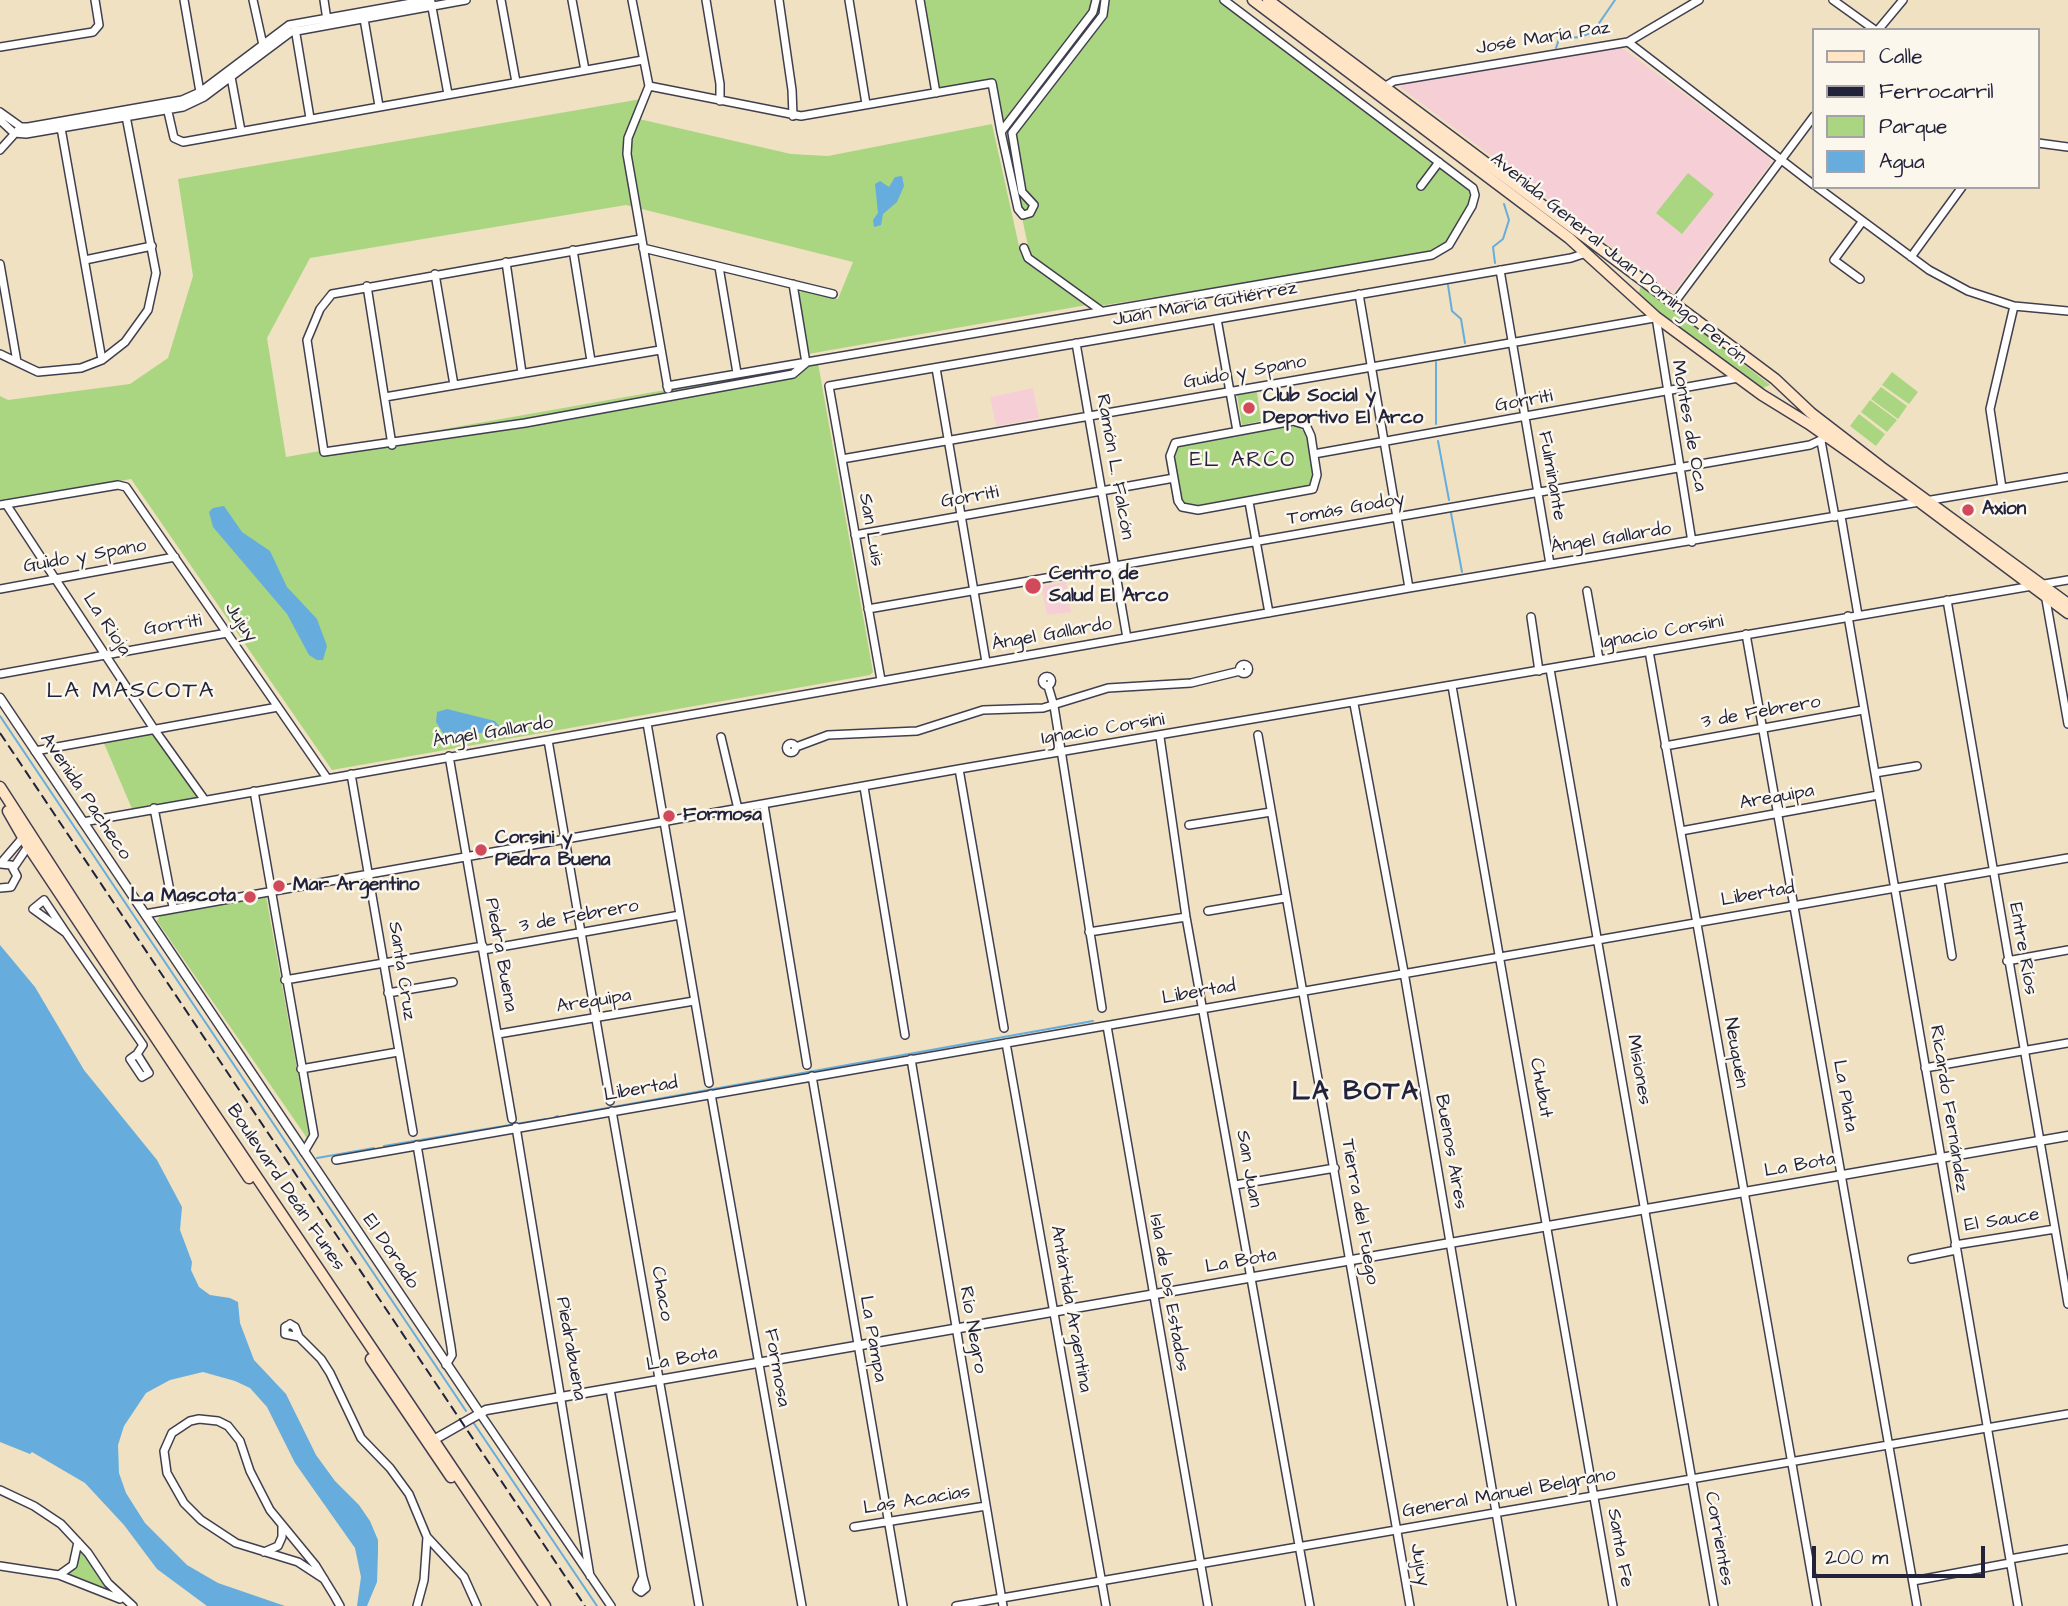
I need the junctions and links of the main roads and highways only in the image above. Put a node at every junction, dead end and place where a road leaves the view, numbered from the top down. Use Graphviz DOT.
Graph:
graph roads {
  1 [pos="1253,0"];
  2 [pos="1268,0"];
  3 [pos="1645,282"];
  4 [pos="1633,298"];
  5 [pos="1775,379"];
  6 [pos="1762,396"];
  7 [pos="1927,502"];
  8 [pos="2037,584"];
  9 [pos="2068,604"];
  10 [pos="2068,613"];
  11 [pos="0,787"];
  12 [pos="0,798"];
  13 [pos="28,840"];
  14 [pos="431,1442"];
  15 [pos="538,1606"];
  16 [pos="545,1606"];
  1 -- 4 [label="main road, Avenida General Juan Domingo Perón"];
  2 -- 3 [label="main road, Avenida General Juan Domingo Perón"];
  3 -- 4 [label="main road"];
  3 -- 5 [label="main road, Avenida General Juan Domingo Perón"];
  4 -- 6 [label="main road, Avenida General Juan Domingo Perón"];
  5 -- 6 [label="main road"];
  5 -- 7 [label="main road, Avenida General Juan Domingo Perón"];
  6 -- 7 [label="main road, Avenida General Juan Domingo Perón"];
  7 -- 8 [label="main road, Avenida General Juan Domingo Perón"];
  8 -- 9 [label="main road, Avenida General Juan Domingo Perón"];
  8 -- 10 [label="main road, Avenida General Juan Domingo Perón"];
  11 -- 13 [label="main road, Boulevard Deán Funes"];
  12 -- 13 [label="main road, Boulevard Deán Funes"];
  13 -- 14 [label="main road, Boulevard Deán Funes"];
  13 -- 14 [label="main road, Boulevard Deán Funes"];
  14 -- 15 [label="main road, Boulevard Deán Funes"];
  14 -- 16 [label="main road, Boulevard Deán Funes"];
}
